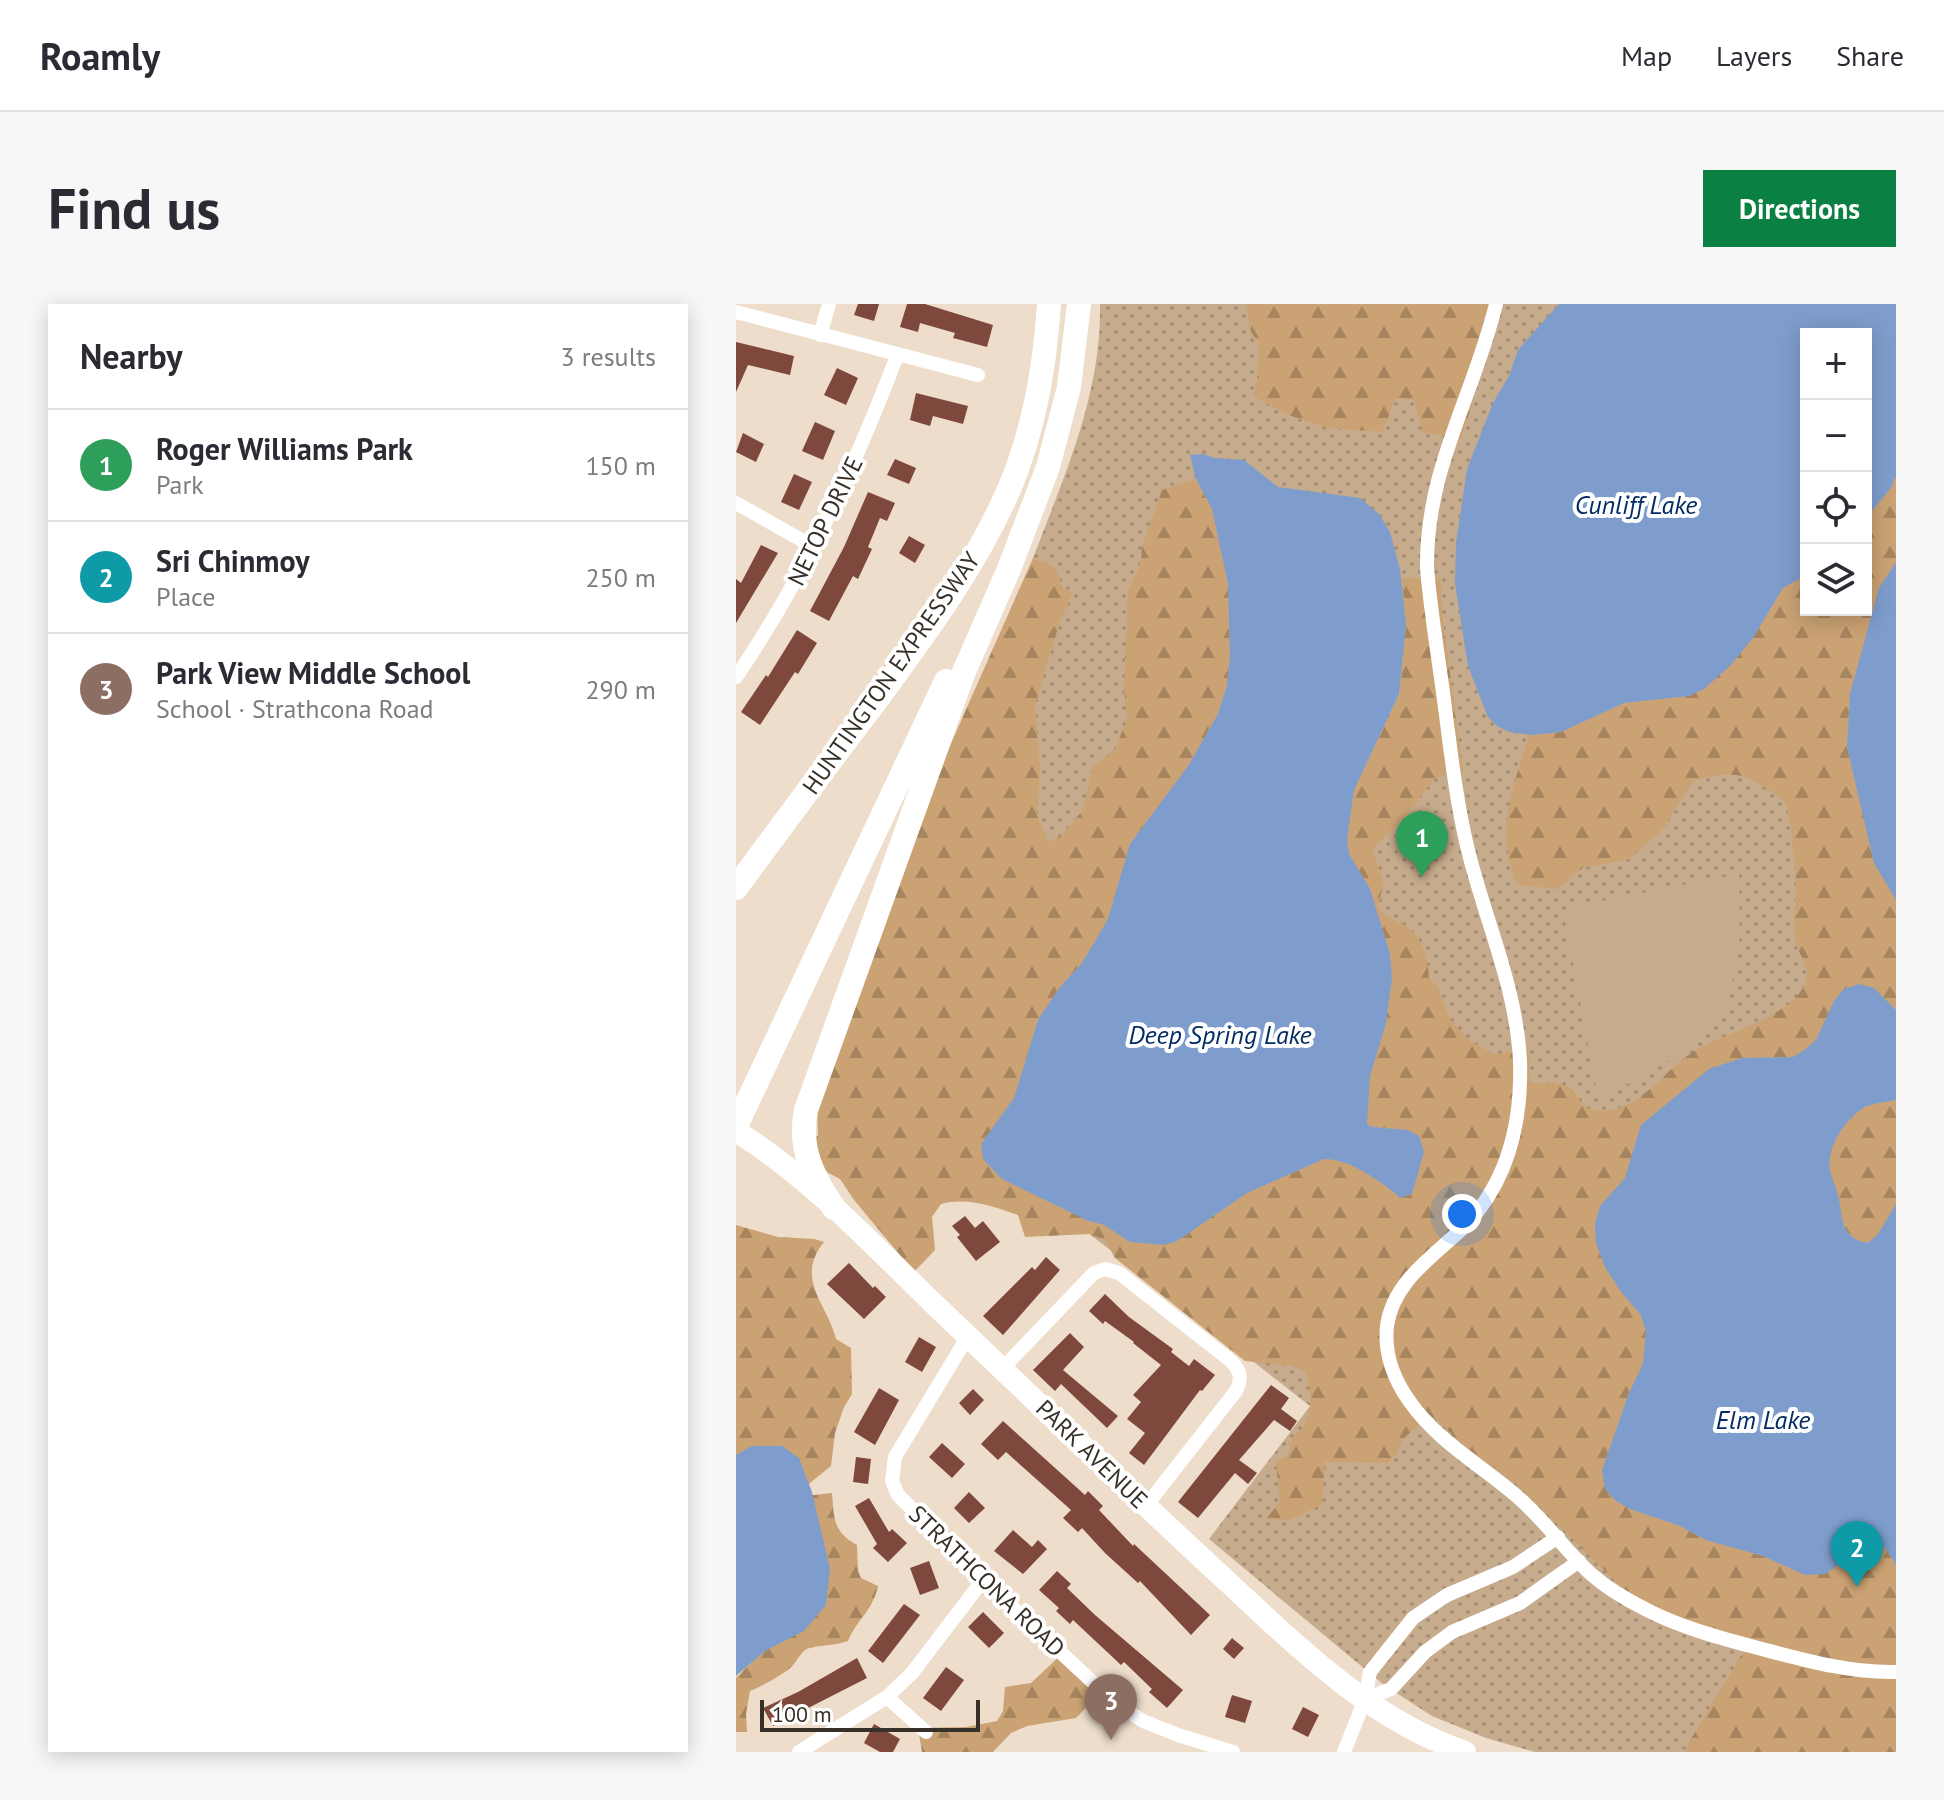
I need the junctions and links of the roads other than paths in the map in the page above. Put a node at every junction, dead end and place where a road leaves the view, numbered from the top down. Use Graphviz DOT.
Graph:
graph roads {
  1 [pos="829,304"];
  2 [pos="1049,304"];
  3 [pos="1079,304"];
  4 [pos="1496,304"];
  5 [pos="736,312"];
  6 [pos="820,335"];
  7 [pos="897,356"];
  8 [pos="978,375"];
  9 [pos="736,503"];
  10 [pos="1029,519"];
  11 [pos="814,547"];
  12 [pos="736,677"];
  13 [pos="736,888"];
  14 [pos="736,1128"];
  15 [pos="834,1208"];
  16 [pos="968,1336"];
  17 [pos="1002,1369"];
  18 [pos="1146,1506"];
  19 [pos="1558,1537"];
  20 [pos="1579,1561"];
  21 [pos="983,1580"];
  22 [pos="1896,1672"];
  23 [pos="887,1697"];
  24 [pos="1365,1699"];
  25 [pos="926,1732"];
  26 [pos="799,1752"];
  27 [pos="1233,1752"];
  28 [pos="1344,1752"];
  29 [pos="1465,1752"];
  1 -- 6 [label="street"];
  2 -- 13 [label="highway, HUNTINGTON EXPRESSWAY"];
  3 -- 10 [label="highway"];
  4 -- 19 [label="street"];
  5 -- 6 [label="street"];
  6 -- 7 [label="street"];
  7 -- 8 [label="street"];
  7 -- 11 [label="street, NETOP DRIVE"];
  9 -- 11 [label="street"];
  10 -- 14 [label="highway"];
  10 -- 15 [label="highway"];
  11 -- 12 [label="street, NETOP DRIVE"];
  14 -- 15 [label="main road, PARK AVENUE"];
  15 -- 16 [label="main road, PARK AVENUE"];
  16 -- 17 [label="main road, PARK AVENUE"];
  16 -- 21 [label="street, STRATHCONA ROAD"];
  17 -- 18 [label="main road, PARK AVENUE"];
  17 -- 18 [label="street"];
  18 -- 24 [label="main road, PARK AVENUE"];
  19 -- 20 [label="street"];
  19 -- 24 [label="street"];
  20 -- 22 [label="street"];
  20 -- 24 [label="street"];
  21 -- 23 [label="street"];
  21 -- 27 [label="street, STRATHCONA ROAD"];
  23 -- 25 [label="street"];
  23 -- 26 [label="street"];
  24 -- 28 [label="street"];
  24 -- 29 [label="main road, PARK AVENUE"];
}
